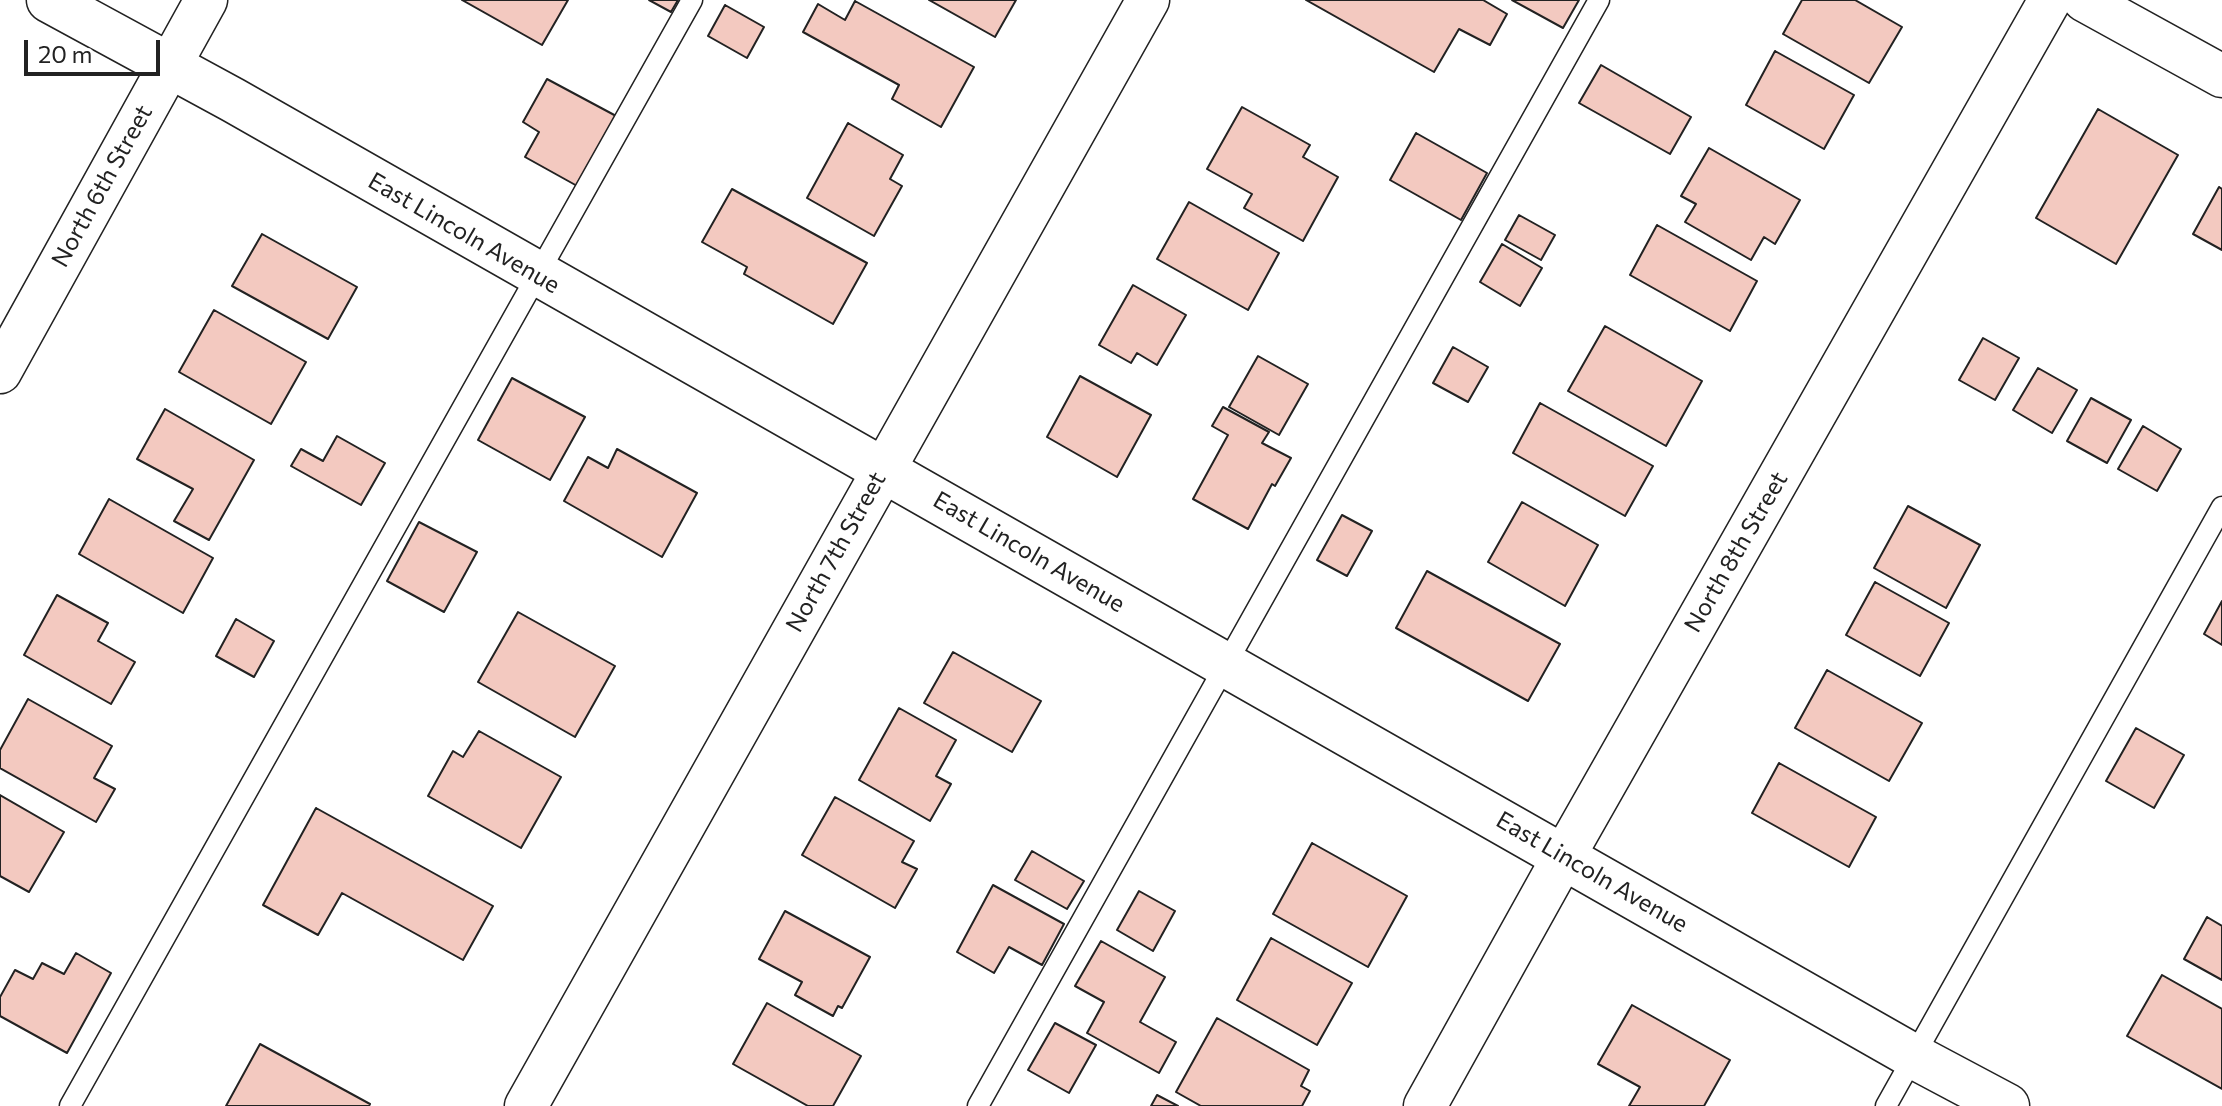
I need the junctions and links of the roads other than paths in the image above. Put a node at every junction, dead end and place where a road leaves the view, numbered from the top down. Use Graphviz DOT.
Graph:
graph roads {
  1 [pos="49,0"];
  2 [pos="206,0"];
  3 [pos="692,0"];
  4 [pos="1148,0"];
  5 [pos="1599,0"];
  6 [pos="2050,0"];
  7 [pos="2107,5"];
  8 [pos="168,64"];
  9 [pos="2222,76"];
  10 [pos="536,275"];
  11 [pos="0,372"];
  12 [pos="883,469"];
  13 [pos="2222,507"];
  14 [pos="1226,665"];
  15 [pos="1564,856"];
  16 [pos="1913,1056"];
  17 [pos="70,1106"];
  18 [pos="526,1106"];
  19 [pos="978,1106"];
  20 [pos="1425,1106"];
  21 [pos="1886,1106"];
  22 [pos="2007,1106"];
  1 -- 8 [label="street, East Lincoln Avenue"];
  2 -- 8 [label="street, North 6th Street"];
  3 -- 10 [label="lane"];
  4 -- 12 [label="street, North 7th Street"];
  5 -- 14 [label="lane"];
  6 -- 15 [label="street, North 8th Street"];
  7 -- 9 [label="street"];
  8 -- 10 [label="street, East Lincoln Avenue"];
  8 -- 11 [label="street, North 6th Street"];
  10 -- 12 [label="street, East Lincoln Avenue"];
  10 -- 17 [label="lane"];
  12 -- 14 [label="street, East Lincoln Avenue"];
  12 -- 18 [label="street, North 7th Street"];
  13 -- 16 [label="lane"];
  14 -- 15 [label="street, East Lincoln Avenue"];
  14 -- 19 [label="lane"];
  15 -- 16 [label="street, East Lincoln Avenue"];
  15 -- 20 [label="street, North 8th Street"];
  16 -- 21 [label="lane"];
  16 -- 22 [label="street, East Lincoln Avenue"];
}
